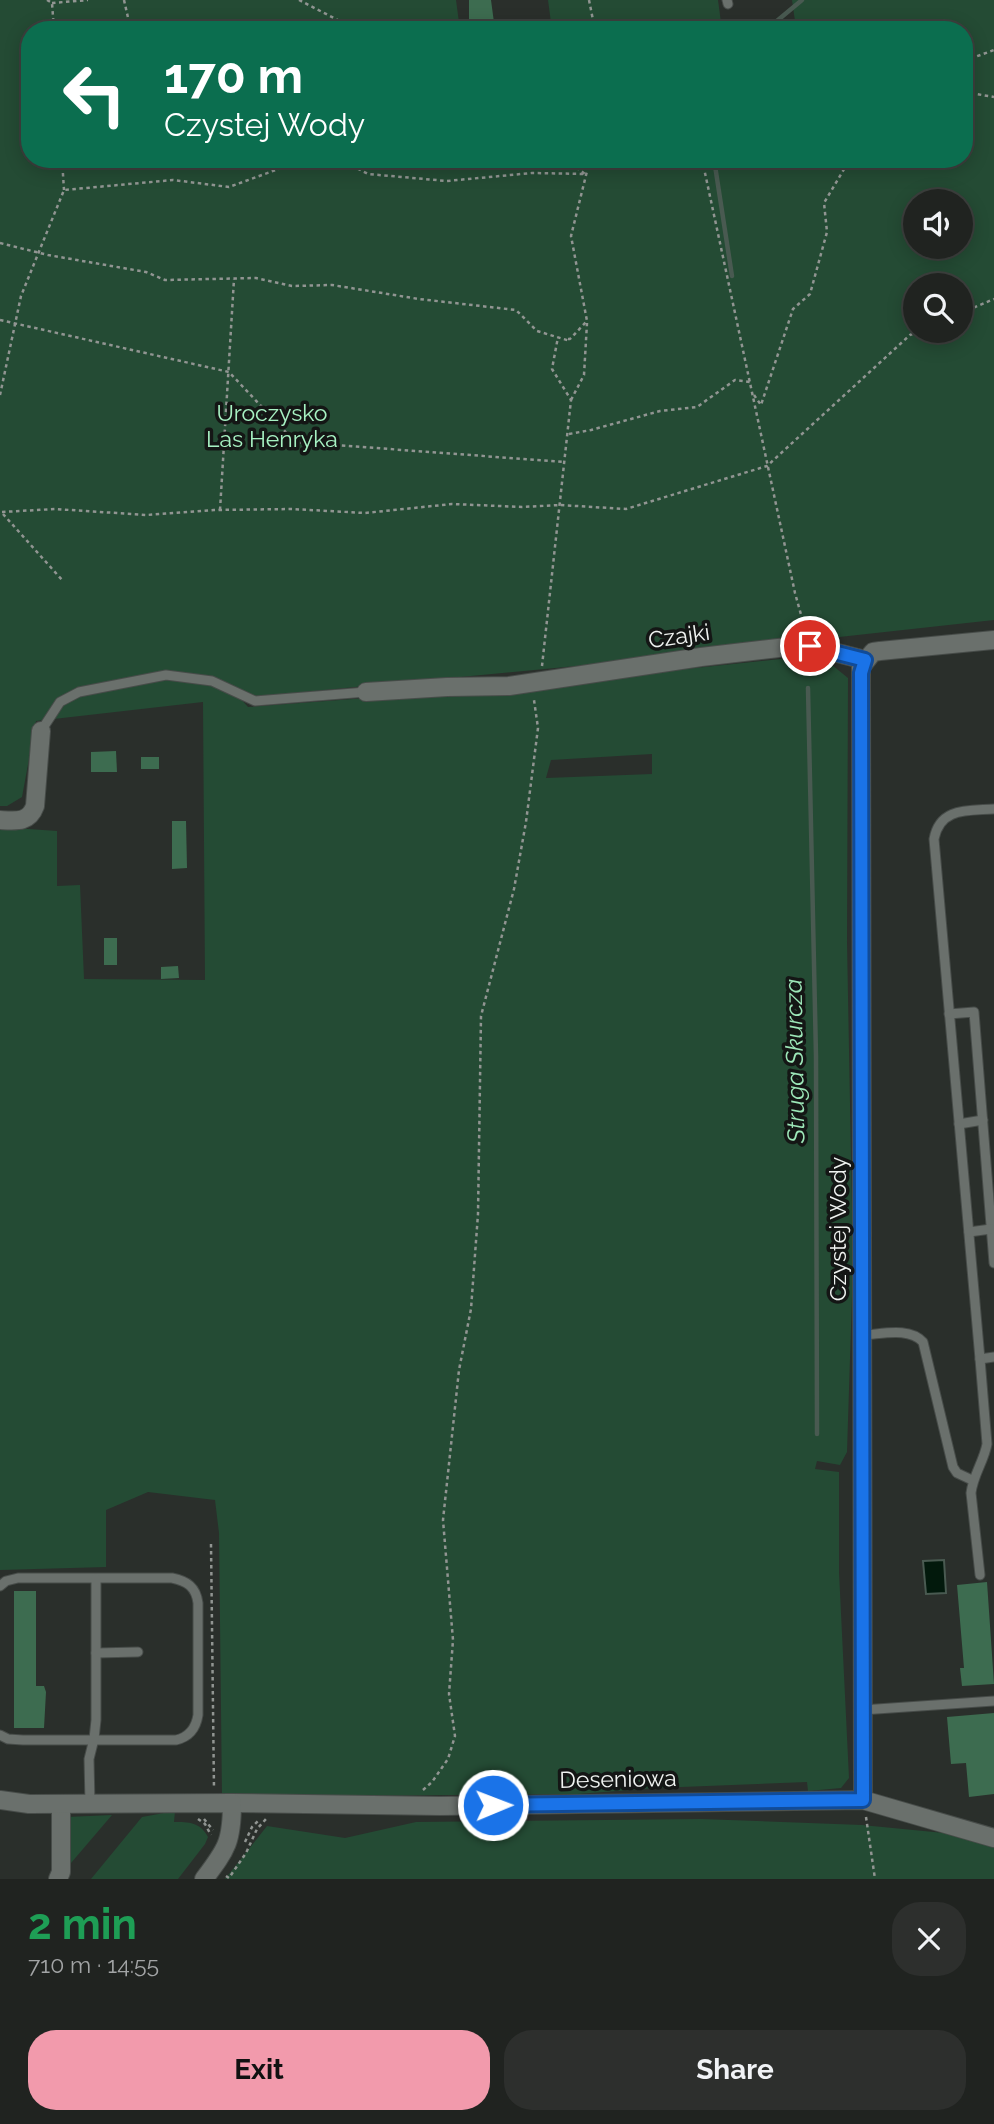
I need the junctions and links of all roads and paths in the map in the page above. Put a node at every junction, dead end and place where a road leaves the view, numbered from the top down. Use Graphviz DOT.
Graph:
graph roads {
  1 [pos="47,0"];
  2 [pos="88,0"];
  3 [pos="124,0"];
  4 [pos="299,0"];
  5 [pos="589,0"];
  6 [pos="52,3"];
  7 [pos="53,21"];
  8 [pos="129,21"];
  9 [pos="340,21"];
  10 [pos="593,21"];
  11 [pos="994,50"];
  12 [pos="973,58"];
  13 [pos="973,94"];
  14 [pos="994,97"];
  15 [pos="63,168"];
  16 [pos="281,168"];
  17 [pos="356,168"];
  18 [pos="578,168"];
  19 [pos="588,168"];
  20 [pos="704,168"];
  21 [pos="845,168"];
  22 [pos="586,174"];
  23 [pos="64,190"];
  24 [pos="0,243"];
  25 [pos="38,252"];
  26 [pos="234,278"];
  27 [pos="994,299"];
  28 [pos="973,308"];
  29 [pos="0,320"];
  30 [pos="587,321"];
  31 [pos="15,323"];
  32 [pos="558,337"];
  33 [pos="570,341"];
  34 [pos="903,341"];
  35 [pos="229,372"];
  36 [pos="750,382"];
  37 [pos="752,393"];
  38 [pos="0,395"];
  39 [pos="571,400"];
  40 [pos="568,434"];
  41 [pos="564,462"];
  42 [pos="768,466"];
  43 [pos="560,505"];
  44 [pos="220,510"];
  45 [pos="1,512"];
  46 [pos="63,581"];
  47 [pos="994,640"];
  48 [pos="810,646"];
  49 [pos="865,660"];
  50 [pos="536,683"];
  51 [pos="366,692"];
  52 [pos="41,731"];
  53 [pos="994,809"];
  54 [pos="0,820"];
  55 [pos="949,1014"];
  56 [pos="982,1120"];
  57 [pos="959,1124"];
  58 [pos="991,1229"];
  59 [pos="969,1232"];
  60 [pos="994,1263"];
  61 [pos="863,1335"];
  62 [pos="994,1357"];
  63 [pos="980,1359"];
  64 [pos="989,1402"];
  65 [pos="972,1480"];
  66 [pos="211,1544"];
  67 [pos="980,1575"];
  68 [pos="96,1579"];
  69 [pos="0,1586"];
  70 [pos="138,1652"];
  71 [pos="96,1653"];
  72 [pos="994,1701"];
  73 [pos="862,1710"];
  74 [pos="0,1735"];
  75 [pos="94,1739"];
  76 [pos="0,1800"];
  77 [pos="863,1800"];
  78 [pos="223,1803"];
  79 [pos="61,1804"];
  80 [pos="90,1804"];
  81 [pos="186,1804"];
  82 [pos="404,1806"];
  83 [pos="994,1838"];
  84 [pos="58,1879"];
  85 [pos="204,1879"];
  86 [pos="875,1879"];
  1 -- 6 [label="path"];
  2 -- 6 [label="path"];
  3 -- 8 [label="path"];
  4 -- 9 [label="path"];
  5 -- 10 [label="path"];
  6 -- 7 [label="path"];
  11 -- 12 [label="path"];
  13 -- 14 [label="path"];
  15 -- 23 [label="path"];
  16 -- 23 [label="path"];
  17 -- 22 [label="path"];
  18 -- 22 [label="path"];
  19 -- 22 [label="path"];
  20 -- 36 [label="path"];
  21 -- 37 [label="path"];
  22 -- 30 [label="path"];
  23 -- 25 [label="path"];
  24 -- 25 [label="path"];
  25 -- 26 [label="path"];
  25 -- 31 [label="path"];
  26 -- 32 [label="path"];
  26 -- 35 [label="path"];
  27 -- 28 [label="path"];
  29 -- 31 [label="path"];
  30 -- 32 [label="path"];
  30 -- 39 [label="path"];
  31 -- 35 [label="path"];
  31 -- 38 [label="path"];
  32 -- 33 [label="path"];
  32 -- 39 [label="path"];
  34 -- 42 [label="path"];
  35 -- 41 [label="path"];
  35 -- 44 [label="path"];
  36 -- 37 [label="path"];
  36 -- 40 [label="path"];
  37 -- 42 [label="path"];
  39 -- 40 [label="path"];
  40 -- 41 [label="path"];
  41 -- 43 [label="path"];
  42 -- 43 [label="path"];
  42 -- 48 [label="path"];
  43 -- 44 [label="path"];
  43 -- 50 [label="path"];
  44 -- 45 [label="path"];
  45 -- 46 [label="path"];
  47 -- 49 [label="street"];
  48 -- 49 [label="street, Czajki"];
  48 -- 50 [label="street, Czajki"];
  49 -- 61 [label="street, Czystej Wody"];
  50 -- 51 [label="street, Czajki"];
  50 -- 82 [label="path"];
  51 -- 52 [label="lane"];
  52 -- 54 [label="street"];
  53 -- 55 [label="lane"];
  55 -- 56 [label="lane"];
  55 -- 57 [label="lane"];
  56 -- 57 [label="lane"];
  56 -- 58 [label="lane"];
  57 -- 59 [label="lane"];
  58 -- 59 [label="lane"];
  58 -- 60 [label="lane"];
  59 -- 63 [label="lane"];
  61 -- 65 [label="lane"];
  61 -- 73 [label="street, Czystej Wody"];
  62 -- 63 [label="lane"];
  63 -- 64 [label="lane"];
  64 -- 65 [label="lane"];
  65 -- 67 [label="lane"];
  66 -- 78 [label="path"];
  68 -- 69 [label="lane"];
  68 -- 71 [label="lane"];
  68 -- 75 [label="lane"];
  70 -- 71 [label="lane"];
  71 -- 75 [label="lane"];
  72 -- 73 [label="lane"];
  73 -- 77 [label="street, Czystej Wody"];
  74 -- 75 [label="lane"];
  75 -- 80 [label="lane"];
  76 -- 79 [label="street, Deseniowa"];
  77 -- 82 [label="street, Deseniowa"];
  77 -- 83 [label="street, Deseniowa"];
  77 -- 86 [label="path"];
  78 -- 81 [label="street, Deseniowa"];
  78 -- 82 [label="street, Deseniowa"];
  78 -- 85 [label="street"];
  79 -- 80 [label="street, Deseniowa"];
  79 -- 84 [label="street"];
  80 -- 81 [label="street, Deseniowa"];
  81 -- 81 [label="path"];
}
